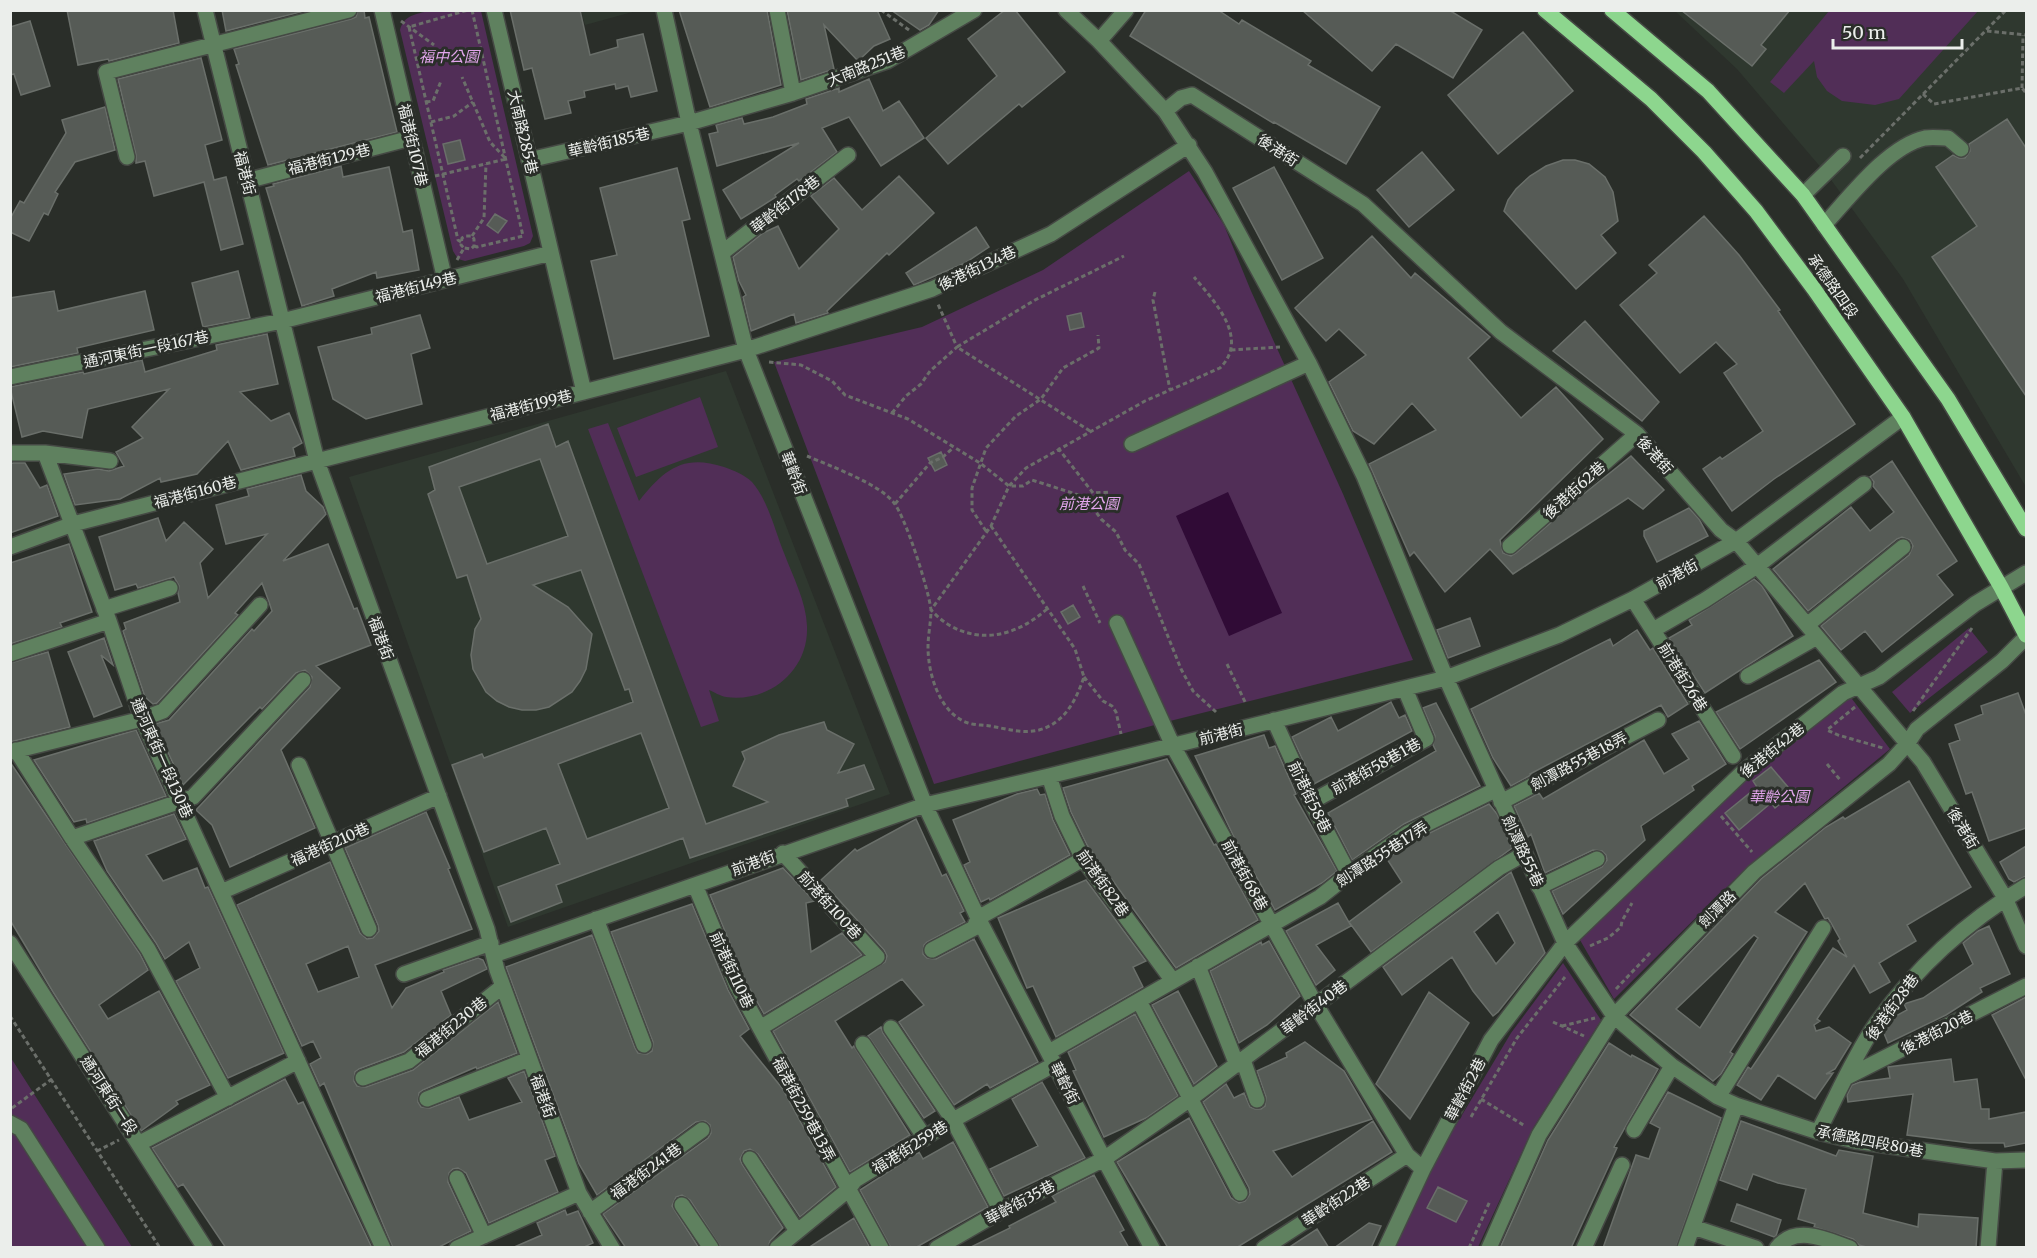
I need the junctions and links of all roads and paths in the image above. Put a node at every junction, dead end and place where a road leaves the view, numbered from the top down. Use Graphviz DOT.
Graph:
graph roads {
  1 [pos="205,10"];
  2 [pos="349,10"];
  3 [pos="470,10"];
  4 [pos="494,10"];
  5 [pos="664,10"];
  6 [pos="777,10"];
  7 [pos="881,10"];
  8 [pos="1066,10"];
  9 [pos="1126,10"];
  10 [pos="1545,10"];
  11 [pos="1612,10"];
  12 [pos="2006,10"];
  13 [pos="968,12"];
  14 [pos="388,13"];
  15 [pos="409,27"];
  16 [pos="1985,31"];
  17 [pos="2025,35"];
  18 [pos="925,40"];
  19 [pos="1099,41"];
  20 [pos="213,45"];
  21 [pos="434,45"];
  22 [pos="481,53"];
  23 [pos="469,57"];
  24 [pos="462,77"];
  25 [pos="441,81"];
  26 [pos="2022,88"];
  27 [pos="793,93"];
  28 [pos="2026,93"];
  29 [pos="1923,94"];
  30 [pos="426,102"];
  31 [pos="473,102"];
  32 [pos="1166,111"];
  33 [pos="431,122"];
  34 [pos="689,123"];
  35 [pos="411,138"];
  36 [pos="1189,145"];
  37 [pos="1961,150"];
  38 [pos="848,155"];
  39 [pos="127,157"];
  40 [pos="506,159"];
  41 [pos="529,160"];
  42 [pos="1848,161"];
  43 [pos="486,164"];
  44 [pos="443,174"];
  45 [pos="421,180"];
  46 [pos="246,181"];
  47 [pos="1803,195"];
  48 [pos="1824,225"];
  49 [pos="472,236"];
  50 [pos="461,242"];
  51 [pos="474,246"];
  52 [pos="723,252"];
  53 [pos="551,253"];
  54 [pos="1124,256"];
  55 [pos="1194,277"];
  56 [pos="445,280"];
  57 [pos="932,290"];
  58 [pos="1155,292"];
  59 [pos="282,321"];
  60 [pos="1098,335"];
  61 [pos="957,347"];
  62 [pos="1280,347"];
  63 [pos="746,350"];
  64 [pos="1232,350"];
  65 [pos="769,362"];
  66 [pos="1309,363"];
  67 [pos="10,377"];
  68 [pos="1170,390"];
  69 [pos="584,392"];
  70 [pos="1041,399"];
  71 [pos="892,413"];
  72 [pos="1903,417"];
  73 [pos="1090,431"];
  74 [pos="1637,434"];
  75 [pos="1132,444"];
  76 [pos="954,448"];
  77 [pos="1058,448"];
  78 [pos="10,453"];
  79 [pos="45,453"];
  80 [pos="807,456"];
  81 [pos="110,461"];
  82 [pos="317,461"];
  83 [pos="980,463"];
  84 [pos="1864,484"];
  85 [pos="1009,486"];
  86 [pos="1111,492"];
  87 [pos="895,504"];
  88 [pos="73,524"];
  89 [pos="991,526"];
  90 [pos="2026,529"];
  91 [pos="986,531"];
  92 [pos="1736,541"];
  93 [pos="1510,546"];
  94 [pos="10,547"];
  95 [pos="1904,547"];
  96 [pos="1757,566"];
  97 [pos="2026,573"];
  98 [pos="2001,587"];
  99 [pos="170,588"];
  100 [pos="1633,599"];
  101 [pos="260,606"];
  102 [pos="1047,609"];
  103 [pos="931,610"];
  104 [pos="107,615"];
  105 [pos="1117,623"];
  106 [pos="1973,626"];
  107 [pos="1653,630"];
  108 [pos="1812,631"];
  109 [pos="2026,636"];
  110 [pos="10,654"];
  111 [pos="1227,664"];
  112 [pos="1748,676"];
  113 [pos="1084,677"];
  114 [pos="1446,678"];
  115 [pos="303,680"];
  116 [pos="1405,689"];
  117 [pos="1863,693"];
  118 [pos="1246,704"];
  119 [pos="1216,712"];
  120 [pos="1908,718"];
  121 [pos="142,719"];
  122 [pos="1275,720"];
  123 [pos="1658,720"];
  124 [pos="1121,734"];
  125 [pos="1907,744"];
  126 [pos="1173,746"];
  127 [pos="1885,748"];
  128 [pos="13,751"];
  129 [pos="1733,756"];
  130 [pos="1827,764"];
  131 [pos="299,765"];
  132 [pos="1049,776"];
  133 [pos="1842,782"];
  134 [pos="439,796"];
  135 [pos="1498,796"];
  136 [pos="181,802"];
  137 [pos="1311,802"];
  138 [pos="925,805"];
  139 [pos="1720,814"];
  140 [pos="72,838"];
  141 [pos="331,843"];
  142 [pos="1752,852"];
  143 [pos="783,853"];
  144 [pos="1524,854"];
  145 [pos="1083,859"];
  146 [pos="1597,859"];
  147 [pos="1348,873"];
  148 [pos="695,885"];
  149 [pos="2026,886"];
  150 [pos="1539,887"];
  151 [pos="221,892"];
  152 [pos="2005,898"];
  153 [pos="978,918"];
  154 [pos="596,919"];
  155 [pos="1271,924"];
  156 [pos="1823,928"];
  157 [pos="369,929"];
  158 [pos="10,943"];
  159 [pos="1565,943"];
  160 [pos="2026,946"];
  161 [pos="492,949"];
  162 [pos="932,950"];
  163 [pos="877,957"];
  164 [pos="1198,966"];
  165 [pos="404,974"];
  166 [pos="1565,977"];
  167 [pos="1173,981"];
  168 [pos="503,986"];
  169 [pos="2026,986"];
  170 [pos="1139,1000"];
  171 [pos="1316,1005"];
  172 [pos="10,1016"];
  173 [pos="1614,1016"];
  174 [pos="1595,1018"];
  175 [pos="1553,1022"];
  176 [pos="1562,1026"];
  177 [pos="760,1028"];
  178 [pos="891,1028"];
  179 [pos="1584,1036"];
  180 [pos="863,1044"];
  181 [pos="644,1045"];
  182 [pos="1052,1058"];
  183 [pos="529,1059"];
  184 [pos="298,1061"];
  185 [pos="1240,1062"];
  186 [pos="1672,1066"];
  187 [pos="1847,1077"];
  188 [pos="363,1078"];
  189 [pos="52,1080"];
  190 [pos="1465,1090"];
  191 [pos="1718,1097"];
  192 [pos="228,1098"];
  193 [pos="427,1099"];
  194 [pos="1191,1100"];
  195 [pos="1257,1100"];
  196 [pos="1481,1100"];
  197 [pos="1736,1105"];
  198 [pos="10,1109"];
  199 [pos="1470,1119"];
  200 [pos="953,1120"];
  201 [pos="10,1122"];
  202 [pos="1526,1126"];
  203 [pos="702,1130"];
  204 [pos="1634,1130"];
  205 [pos="1818,1132"];
  206 [pos="925,1138"];
  207 [pos="140,1143"];
  208 [pos="1407,1155"];
  209 [pos="750,1159"];
  210 [pos="1104,1159"];
  211 [pos="2026,1160"];
  212 [pos="1995,1161"];
  213 [pos="1622,1165"];
  214 [pos="1423,1169"];
  215 [pos="457,1178"];
  216 [pos="848,1190"];
  217 [pos="579,1193"];
  218 [pos="1240,1193"];
  219 [pos="682,1205"];
  220 [pos="1002,1211"];
  221 [pos="590,1212"];
  222 [pos="1693,1227"];
  223 [pos="797,1231"];
  224 [pos="484,1236"];
  225 [pos="97,1248"];
  226 [pos="160,1248"];
  227 [pos="205,1248"];
  228 [pos="383,1248"];
  229 [pos="457,1248"];
  230 [pos="612,1248"];
  231 [pos="711,1248"];
  232 [pos="777,1248"];
  233 [pos="881,1248"];
  234 [pos="938,1248"];
  235 [pos="1152,1248"];
  236 [pos="1264,1248"];
  237 [pos="1386,1248"];
  238 [pos="1489,1248"];
  239 [pos="1584,1248"];
  240 [pos="1685,1248"];
  241 [pos="1756,1248"];
  242 [pos="1777,1248"];
  243 [pos="1850,1248"];
  244 [pos="1988,1248"];
  1 -- 20 [label="street, 福港街"];
  2 -- 20 [label="street"];
  3 -- 15 [label="path"];
  3 -- 22 [label="path"];
  4 -- 41 [label="street, 大南路285巷"];
  5 -- 34 [label="street, 華齡街"];
  6 -- 27 [label="street"];
  7 -- 18 [label="path"];
  8 -- 19 [label="street"];
  9 -- 19 [label="street"];
  10 -- 72 [label="main road, 承德路四段"];
  11 -- 47 [label="main road, 承德路四段"];
  12 -- 16 [label="path"];
  13 -- 18 [label="street, 大南路251巷"];
  14 -- 15 [label="path"];
  14 -- 35 [label="street, 福港街107巷"];
  15 -- 21 [label="path"];
  15 -- 30 [label="path"];
  16 -- 17 [label="path"];
  16 -- 29 [label="path"];
  17 -- 26 [label="path"];
  18 -- 27 [label="street, 大南路251巷"];
  19 -- 32 [label="street"];
  20 -- 39 [label="street"];
  20 -- 46 [label="street, 福港街"];
  22 -- 23 [label="path"];
  22 -- 40 [label="path"];
  24 -- 31 [label="path"];
  25 -- 30 [label="path"];
  26 -- 28 [label="path"];
  26 -- 29 [label="path"];
  27 -- 34 [label="street, 大南路251巷"];
  29 -- 42 [label="path"];
  30 -- 33 [label="path"];
  31 -- 33 [label="path"];
  31 -- 40 [label="path"];
  32 -- 36 [label="street"];
  32 -- 74 [label="street, 後港街"];
  33 -- 44 [label="path"];
  34 -- 41 [label="street, 華齡街185巷"];
  34 -- 52 [label="street, 華齡街"];
  35 -- 45 [label="street, 福港街107巷"];
  35 -- 46 [label="street, 福港街129巷"];
  36 -- 57 [label="street, 後港街134巷"];
  36 -- 66 [label="street"];
  37 -- 48 [label="street"];
  38 -- 52 [label="street, 華齡街178巷"];
  40 -- 43 [label="path"];
  40 -- 51 [label="path"];
  41 -- 53 [label="street, 大南路285巷"];
  42 -- 47 [label="street"];
  43 -- 44 [label="path"];
  43 -- 49 [label="path"];
  44 -- 45 [label="path"];
  44 -- 50 [label="path"];
  45 -- 56 [label="street, 福港街107巷"];
  46 -- 59 [label="street, 福港街"];
  47 -- 48 [label="main road, 承德路四段"];
  48 -- 90 [label="main road, 承德路四段"];
  49 -- 50 [label="path"];
  49 -- 51 [label="path"];
  50 -- 51 [label="path"];
  52 -- 63 [label="street, 華齡街"];
  53 -- 56 [label="street, 福港街149巷"];
  53 -- 69 [label="street, 大南路285巷"];
  54 -- 61 [label="path"];
  55 -- 64 [label="path"];
  56 -- 59 [label="street, 福港街149巷"];
  57 -- 61 [label="path"];
  57 -- 63 [label="street, 後港街134巷"];
  58 -- 68 [label="path"];
  59 -- 67 [label="street, 通河東街一段167巷"];
  59 -- 82 [label="street, 福港街"];
  60 -- 70 [label="path"];
  61 -- 70 [label="path"];
  61 -- 71 [label="path"];
  62 -- 64 [label="path"];
  63 -- 69 [label="street, 福港街199巷"];
  63 -- 138 [label="street, 華齡街"];
  64 -- 68 [label="path"];
  65 -- 71 [label="path"];
  66 -- 75 [label="street"];
  66 -- 114 [label="street"];
  68 -- 73 [label="path"];
  69 -- 82 [label="street, 福港街199巷"];
  70 -- 73 [label="path"];
  70 -- 83 [label="path"];
  71 -- 76 [label="path"];
  72 -- 92 [label="street, 前港街"];
  72 -- 98 [label="main road, 承德路四段"];
  73 -- 77 [label="path"];
  74 -- 92 [label="street, 後港街"];
  74 -- 93 [label="street, 後港街62巷"];
  76 -- 83 [label="path"];
  76 -- 87 [label="path"];
  77 -- 85 [label="path"];
  77 -- 86 [label="path"];
  78 -- 79 [label="street"];
  79 -- 81 [label="street"];
  79 -- 88 [label="street, 通河東街一段130巷"];
  80 -- 87 [label="path"];
  82 -- 88 [label="street, 福港街160巷"];
  82 -- 134 [label="street, 福港街"];
  83 -- 85 [label="path"];
  83 -- 91 [label="path"];
  84 -- 96 [label="street"];
  85 -- 89 [label="path"];
  85 -- 119 [label="path"];
  87 -- 103 [label="path"];
  88 -- 94 [label="street, 福港街160巷"];
  88 -- 104 [label="street, 通河東街一段130巷"];
  89 -- 91 [label="path"];
  89 -- 102 [label="path"];
  91 -- 103 [label="path"];
  92 -- 96 [label="street, 後港街"];
  92 -- 100 [label="street, 前港街"];
  95 -- 108 [label="street"];
  96 -- 107 [label="street"];
  96 -- 108 [label="street, 後港街"];
  97 -- 98 [label="street"];
  98 -- 109 [label="main road, 承德路四段"];
  98 -- 117 [label="street, 後港街42巷"];
  99 -- 104 [label="street"];
  100 -- 107 [label="street, 前港街26巷"];
  100 -- 114 [label="street, 前港街"];
  101 -- 121 [label="street"];
  102 -- 103 [label="path"];
  102 -- 113 [label="path"];
  103 -- 113 [label="path"];
  104 -- 110 [label="street"];
  104 -- 121 [label="street, 通河東街一段130巷"];
  105 -- 126 [label="street, 前港街68巷"];
  106 -- 120 [label="path"];
  107 -- 129 [label="street, 前港街26巷"];
  108 -- 112 [label="street"];
  108 -- 117 [label="street, 後港街"];
  109 -- 125 [label="street, 劍潭路"];
  111 -- 118 [label="path"];
  113 -- 124 [label="path"];
  114 -- 116 [label="street, 前港街"];
  114 -- 135 [label="street, 劍潭路55巷"];
  115 -- 136 [label="street"];
  116 -- 122 [label="street, 前港街"];
  116 -- 137 [label="street, 前港街58巷1巷"];
  117 -- 125 [label="street, 後港街"];
  117 -- 127 [label="path"];
  117 -- 159 [label="street, 後港街42巷"];
  121 -- 128 [label="street"];
  121 -- 136 [label="street, 通河東街一段130巷"];
  122 -- 126 [label="street, 前港街"];
  122 -- 137 [label="street, 前港街58巷"];
  123 -- 135 [label="street, 劍潭路55巷18弄"];
  125 -- 152 [label="street, 後港街"];
  125 -- 173 [label="street, 劍潭路"];
  126 -- 132 [label="street, 前港街"];
  126 -- 155 [label="street, 前港街68巷"];
  128 -- 140 [label="street"];
  130 -- 133 [label="path"];
  131 -- 141 [label="street"];
  132 -- 138 [label="street, 前港街"];
  132 -- 145 [label="street, 前港街82巷"];
  134 -- 141 [label="street, 福港街210巷"];
  134 -- 161 [label="street, 福港街"];
  135 -- 144 [label="street, 劍潭路55巷"];
  135 -- 147 [label="street, 劍潭路55巷17弄"];
  136 -- 140 [label="street"];
  136 -- 151 [label="street, 通河東街一段130巷"];
  137 -- 147 [label="street, 前港街58巷"];
  138 -- 143 [label="street, 前港街"];
  138 -- 153 [label="street, 華齡街"];
  139 -- 142 [label="path"];
  140 -- 192 [label="street"];
  141 -- 151 [label="street, 福港街210巷"];
  141 -- 157 [label="street"];
  143 -- 148 [label="street, 前港街"];
  143 -- 163 [label="street, 前港街100巷"];
  144 -- 150 [label="street, 劍潭路55巷"];
  144 -- 171 [label="street, 華齡街40巷"];
  145 -- 153 [label="street"];
  145 -- 167 [label="street, 前港街82巷"];
  146 -- 150 [label="street"];
  147 -- 155 [label="street, 劍潭路55巷17弄"];
  148 -- 154 [label="street, 前港街"];
  148 -- 177 [label="street, 前港街110巷"];
  149 -- 152 [label="street, 後港街28巷"];
  150 -- 159 [label="street, 劍潭路55巷"];
  151 -- 184 [label="street, 通河東街一段130巷"];
  152 -- 160 [label="street, 後港街"];
  152 -- 187 [label="street, 後港街28巷"];
  153 -- 162 [label="street"];
  153 -- 182 [label="street, 華齡街"];
  154 -- 161 [label="street, 前港街"];
  154 -- 181 [label="street"];
  155 -- 164 [label="street, 劍潭路55巷17弄"];
  155 -- 171 [label="street, 前港街68巷"];
  156 -- 191 [label="street"];
  158 -- 207 [label="street, 通河東街一段"];
  159 -- 173 [label="street, 劍潭路55巷"];
  159 -- 190 [label="street, 華齡街2巷"];
  161 -- 165 [label="street, 前港街"];
  161 -- 168 [label="street, 福港街"];
  163 -- 177 [label="street, 前港街110巷"];
  164 -- 167 [label="street, 劍潭路55巷17弄"];
  164 -- 185 [label="street"];
  166 -- 196 [label="path"];
  167 -- 170 [label="street, 福港街259巷"];
  168 -- 183 [label="street, 福港街"];
  168 -- 188 [label="street, 福港街230巷"];
  169 -- 187 [label="street, 後港街20巷"];
  170 -- 182 [label="street, 福港街259巷"];
  170 -- 194 [label="street"];
  171 -- 185 [label="street, 華齡街40巷"];
  171 -- 208 [label="street, 前港街68巷"];
  172 -- 189 [label="path"];
  173 -- 186 [label="street, 承德路四段80巷"];
  173 -- 238 [label="street, 劍潭路"];
  174 -- 176 [label="path"];
  175 -- 176 [label="path"];
  176 -- 179 [label="path"];
  177 -- 216 [label="street, 福港街259巷13弄"];
  178 -- 200 [label="street"];
  180 -- 206 [label="street"];
  182 -- 200 [label="street, 福港街259巷"];
  182 -- 210 [label="street, 華齡街"];
  183 -- 193 [label="street"];
  183 -- 217 [label="street, 福港街"];
  184 -- 192 [label="street"];
  184 -- 228 [label="street, 通河東街一段130巷"];
  185 -- 194 [label="street, 華齡街40巷"];
  185 -- 195 [label="street"];
  186 -- 191 [label="street, 承德路四段80巷"];
  186 -- 204 [label="street"];
  187 -- 205 [label="street, 後港街28巷"];
  189 -- 198 [label="path"];
  189 -- 226 [label="path"];
  190 -- 196 [label="path"];
  190 -- 214 [label="street, 華齡街2巷"];
  191 -- 197 [label="street, 承德路四段80巷"];
  192 -- 207 [label="street"];
  194 -- 210 [label="street, 華齡街40巷"];
  194 -- 218 [label="street"];
  196 -- 199 [label="path"];
  196 -- 202 [label="path"];
  197 -- 205 [label="street, 承德路四段80巷"];
  197 -- 222 [label="street"];
  200 -- 206 [label="street, 福港街259巷"];
  200 -- 220 [label="street"];
  201 -- 225 [label="street"];
  203 -- 221 [label="street, 福港街241巷"];
  205 -- 212 [label="street, 承德路四段80巷"];
  206 -- 216 [label="street, 福港街259巷"];
  207 -- 227 [label="street, 通河東街一段"];
  208 -- 214 [label="street, 前港街68巷"];
  208 -- 236 [label="street, 華齡街22巷"];
  209 -- 223 [label="street"];
  210 -- 220 [label="street, 華齡街35巷"];
  210 -- 235 [label="street, 華齡街"];
  211 -- 212 [label="street, 承德路四段80巷"];
  212 -- 244 [label="street"];
  213 -- 239 [label="street"];
  214 -- 237 [label="street, 華齡街2巷"];
  215 -- 224 [label="street"];
  216 -- 223 [label="street, 福港街259巷"];
  216 -- 233 [label="street, 福港街259巷13弄"];
  217 -- 221 [label="street, 福港街"];
  217 -- 224 [label="street"];
  219 -- 231 [label="street"];
  220 -- 234 [label="street, 華齡街35巷"];
  221 -- 230 [label="street, 福港街"];
  222 -- 240 [label="street"];
  222 -- 241 [label="street"];
  223 -- 232 [label="street, 福港街259巷"];
  224 -- 229 [label="street"];
  242 -- 243 [label="street"];
}
